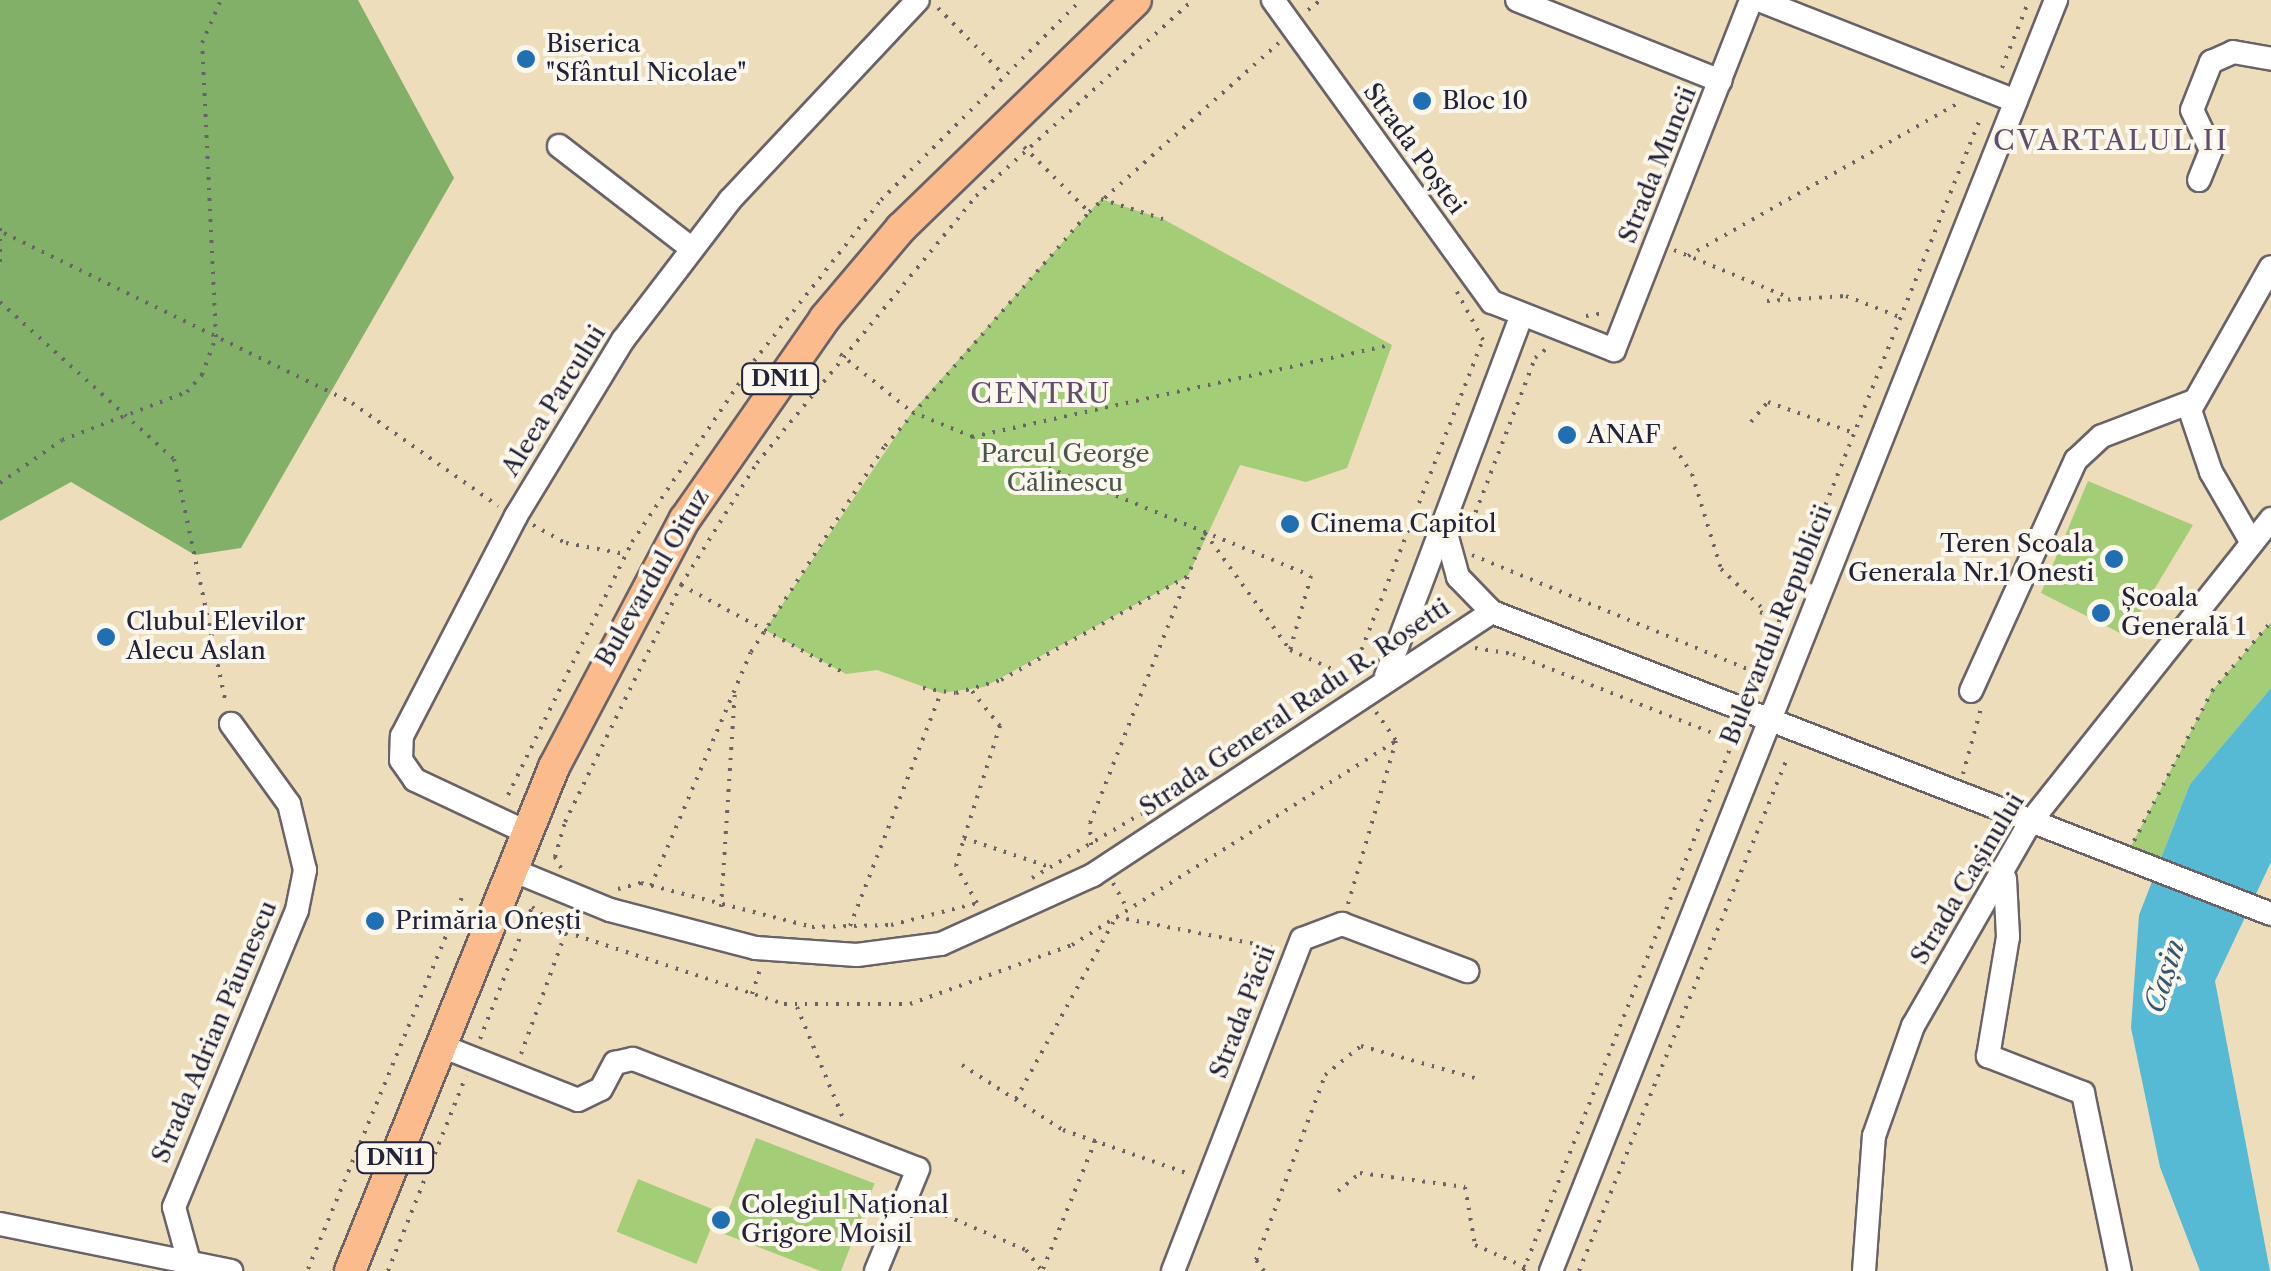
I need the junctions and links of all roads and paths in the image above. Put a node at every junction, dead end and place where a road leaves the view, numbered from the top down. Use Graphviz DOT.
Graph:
graph roads {
  1 [pos="222,0"];
  2 [pos="918,0"];
  3 [pos="930,0"];
  4 [pos="1136,0"];
  5 [pos="1193,0"];
  6 [pos="1273,0"];
  7 [pos="1294,0"];
  8 [pos="1321,0"];
  9 [pos="1517,0"];
  10 [pos="1755,0"];
  11 [pos="2029,0"];
  12 [pos="2056,0"];
  13 [pos="1304,14"];
  14 [pos="1316,30"];
  15 [pos="1282,41"];
  16 [pos="2271,59"];
  17 [pos="2002,68"];
  18 [pos="1001,72"];
  19 [pos="1721,81"];
  20 [pos="2016,101"];
  21 [pos="560,146"];
  22 [pos="1024,147"];
  23 [pos="2199,180"];
  24 [pos="1102,200"];
  25 [pos="1089,212"];
  26 [pos="1163,219"];
  27 [pos="2,230"];
  28 [pos="1659,238"];
  29 [pos="690,248"];
  30 [pos="1688,256"];
  31 [pos="0,262"];
  32 [pos="2271,267"];
  33 [pos="1459,295"];
  34 [pos="1786,296"];
  35 [pos="1767,301"];
  36 [pos="0,302"];
  37 [pos="1610,312"];
  38 [pos="1574,313"];
  39 [pos="1901,318"];
  40 [pos="1520,319"];
  41 [pos="216,338"];
  42 [pos="1392,346"];
  43 [pos="1550,346"];
  44 [pos="1614,350"];
  45 [pos="840,354"];
  46 [pos="2190,402"];
  47 [pos="912,412"];
  48 [pos="119,418"];
  49 [pos="1751,422"];
  50 [pos="1854,433"];
  51 [pos="972,437"];
  52 [pos="1674,447"];
  53 [pos="0,483"];
  54 [pos="516,516"];
  55 [pos="2271,519"];
  56 [pos="1444,526"];
  57 [pos="1205,533"];
  58 [pos="2252,543"];
  59 [pos="625,554"];
  60 [pos="1188,576"];
  61 [pos="681,586"];
  62 [pos="1492,612"];
  63 [pos="1780,620"];
  64 [pos="2271,622"];
  65 [pos="764,630"];
  66 [pos="1470,648"];
  67 [pos="1290,650"];
  68 [pos="1763,662"];
  69 [pos="846,674"];
  70 [pos="1758,674"];
  71 [pos="1352,678"];
  72 [pos="1385,678"];
  73 [pos="736,688"];
  74 [pos="923,688"];
  75 [pos="1336,688"];
  76 [pos="972,690"];
  77 [pos="1972,691"];
  78 [pos="942,693"];
  79 [pos="1371,704"];
  80 [pos="1769,720"];
  81 [pos="230,724"];
  82 [pos="1788,756"];
  83 [pos="1190,784"];
  84 [pos="1956,792"];
  85 [pos="2030,821"];
  86 [pos="526,832"];
  87 [pos="964,838"];
  88 [pos="1091,846"];
  89 [pos="2126,858"];
  90 [pos="1052,868"];
  91 [pos="510,870"];
  92 [pos="1110,878"];
  93 [pos="2005,879"];
  94 [pos="571,880"];
  95 [pos="1019,884"];
  96 [pos="651,886"];
  97 [pos="604,890"];
  98 [pos="463,894"];
  99 [pos="990,898"];
  100 [pos="976,904"];
  101 [pos="721,907"];
  102 [pos="1128,910"];
  103 [pos="2271,914"];
  104 [pos="1342,924"];
  105 [pos="850,928"];
  106 [pos="1295,952"];
  107 [pos="763,962"];
  108 [pos="1466,971"];
  109 [pos="752,994"];
  110 [pos="797,1006"];
  111 [pos="439,1045"];
  112 [pos="472,1058"];
  113 [pos="962,1066"];
  114 [pos="514,1074"];
  115 [pos="1475,1078"];
  116 [pos="1016,1099"];
  117 [pos="1096,1139"];
  118 [pos="855,1144"];
  119 [pos="1207,1181"];
  120 [pos="1338,1191"];
  121 [pos="906,1200"];
  122 [pos="0,1224"];
  123 [pos="188,1258"];
  124 [pos="308,1269"];
  125 [pos="1524,1269"];
  126 [pos="231,1271"];
  127 [pos="350,1271"];
  128 [pos="388,1271"];
  129 [pos="876,1271"];
  130 [pos="1042,1271"];
  131 [pos="1173,1271"];
  132 [pos="1264,1271"];
  133 [pos="1551,1271"];
  134 [pos="1579,1271"];
  135 [pos="1864,1271"];
  136 [pos="2120,1271"];
  1 -- 41 [label="path"];
  2 -- 29 [label="street, Aleea Parcului"];
  3 -- 18 [label="path"];
  4 -- 86 [label="main road, Bulevardul Oituz / DN11"];
  5 -- 22 [label="path"];
  6 -- 40 [label="street, Strada Poștei"];
  7 -- 13 [label="path"];
  8 -- 13 [label="path"];
  9 -- 19 [label="street"];
  10 -- 19 [label="street, Strada Muncii"];
  10 -- 20 [label="street"];
  11 -- 17 [label="path"];
  12 -- 20 [label="street, Bulevardul Republicii"];
  13 -- 14 [label="path"];
  15 -- 24 [label="path"];
  16 -- 23 [label="street"];
  19 -- 28 [label="street, Strada Muncii"];
  20 -- 80 [label="street, Bulevardul Republicii"];
  21 -- 29 [label="street"];
  22 -- 25 [label="path"];
  22 -- 45 [label="path"];
  24 -- 25 [label="path"];
  24 -- 26 [label="path"];
  25 -- 47 [label="path"];
  27 -- 31 [label="path"];
  27 -- 41 [label="path"];
  28 -- 30 [label="path"];
  28 -- 44 [label="street, Strada Muncii"];
  29 -- 54 [label="street, Aleea Parcului"];
  30 -- 34 [label="path"];
  30 -- 39 [label="path"];
  32 -- 46 [label="street"];
  33 -- 71 [label="path"];
  34 -- 35 [label="path"];
  34 -- 39 [label="path"];
  36 -- 48 [label="path"];
  37 -- 38 [label="path"];
  39 -- 50 [label="path"];
  40 -- 44 [label="street, Strada Poștei"];
  40 -- 56 [label="street"];
  41 -- 48 [label="path"];
  41 -- 54 [label="path"];
  42 -- 51 [label="path"];
  43 -- 70 [label="path"];
  45 -- 47 [label="path"];
  45 -- 61 [label="path"];
  46 -- 58 [label="street"];
  46 -- 77 [label="street"];
  47 -- 51 [label="path"];
  47 -- 65 [label="path"];
  48 -- 53 [label="path"];
  48 -- 81 [label="path"];
  49 -- 50 [label="path"];
  50 -- 63 [label="path"];
  51 -- 57 [label="path"];
  52 -- 63 [label="path"];
  54 -- 59 [label="path"];
  54 -- 86 [label="street, Aleea Parcului"];
  55 -- 58 [label="street, Strada Cașinului"];
  56 -- 62 [label="street"];
  56 -- 72 [label="street"];
  57 -- 60 [label="path"];
  57 -- 67 [label="path"];
  57 -- 67 [label="path"];
  58 -- 85 [label="street, Strada Cașinului"];
  60 -- 76 [label="path"];
  60 -- 88 [label="path"];
  61 -- 65 [label="path"];
  61 -- 94 [label="path"];
  62 -- 72 [label="street, Strada General Radu R. Rosetti"];
  62 -- 80 [label="street, Strada General Radu R. Rosetti"];
  63 -- 68 [label="path"];
  64 -- 89 [label="path"];
  65 -- 69 [label="path"];
  65 -- 73 [label="path"];
  66 -- 125 [label="path"];
  67 -- 71 [label="path"];
  71 -- 75 [label="path"];
  72 -- 91 [label="street, Strada General Radu R. Rosetti"];
  73 -- 96 [label="path"];
  73 -- 101 [label="path"];
  74 -- 78 [label="path"];
  76 -- 78 [label="path"];
  76 -- 87 [label="path"];
  77 -- 84 [label="path"];
  78 -- 105 [label="path"];
  79 -- 104 [label="path"];
  80 -- 84 [label="street, Strada General Radu R. Rosetti"];
  80 -- 133 [label="street, Bulevardul Republicii"];
  81 -- 123 [label="street, Strada Adrian Păunescu"];
  82 -- 134 [label="path"];
  83 -- 88 [label="path"];
  84 -- 85 [label="street, Strada General Radu R. Rosetti"];
  85 -- 89 [label="street, Strada General Radu R. Rosetti"];
  85 -- 93 [label="street, Strada Cașinului"];
  86 -- 91 [label="main road, Bulevardul Oituz / DN11"];
  87 -- 90 [label="path"];
  87 -- 100 [label="path"];
  88 -- 90 [label="path"];
  89 -- 103 [label="street, Strada General Radu R. Rosetti"];
  90 -- 95 [label="path"];
  91 -- 111 [label="main road, Bulevardul Oituz / DN11"];
  92 -- 102 [label="path"];
  93 -- 135 [label="street, Strada Cașinului"];
  93 -- 136 [label="street"];
  96 -- 97 [label="path"];
  96 -- 101 [label="path"];
  98 -- 124 [label="path"];
  99 -- 100 [label="path"];
  100 -- 105 [label="path"];
  101 -- 105 [label="path"];
  104 -- 106 [label="street, Strada Păcii"];
  104 -- 108 [label="street"];
  106 -- 116 [label="path"];
  106 -- 119 [label="street, Strada Păcii"];
  107 -- 109 [label="path"];
  110 -- 118 [label="path"];
  111 -- 112 [label="street"];
  111 -- 127 [label="main road, Bulevardul Oituz / DN11"];
  112 -- 114 [label="street"];
  112 -- 114 [label="path"];
  112 -- 128 [label="path"];
  113 -- 116 [label="path"];
  114 -- 118 [label="street"];
  115 -- 132 [label="path"];
  116 -- 117 [label="path"];
  117 -- 119 [label="path"];
  117 -- 130 [label="path"];
  118 -- 121 [label="street"];
  119 -- 131 [label="street, Strada Păcii"];
  120 -- 125 [label="path"];
  121 -- 129 [label="street"];
  121 -- 130 [label="path"];
  122 -- 123 [label="street"];
  123 -- 126 [label="street"];
}
